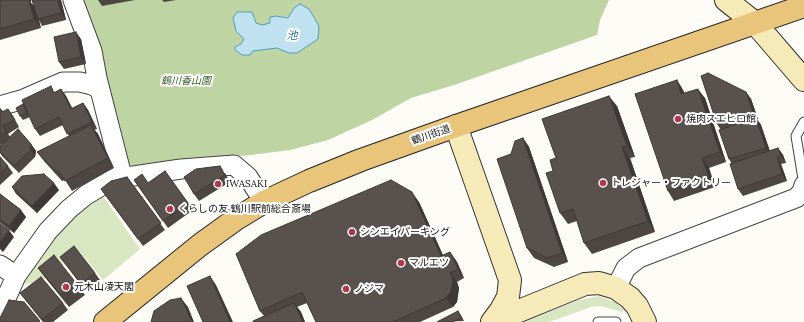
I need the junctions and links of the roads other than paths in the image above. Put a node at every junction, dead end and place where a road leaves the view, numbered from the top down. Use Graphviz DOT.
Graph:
graph roads {
  1 [pos="73,0"];
  2 [pos="726,0"];
  3 [pos="804,6"];
  4 [pos="755,23"];
  5 [pos="800,70"];
  6 [pos="99,89"];
  7 [pos="0,106"];
  8 [pos="804,122"];
  9 [pos="456,126"];
  10 [pos="122,176"];
  11 [pos="804,185"];
  12 [pos="264,202"];
  13 [pos="0,265"];
  14 [pos="16,276"];
  15 [pos="510,280"];
  16 [pos="616,288"];
  17 [pos="550,298"];
  18 [pos="0,312"];
  19 [pos="105,322"];
  20 [pos="492,322"];
  21 [pos="598,322"];
  22 [pos="616,322"];
  23 [pos="645,322"];
  1 -- 6 [label="street"];
  2 -- 4 [label="street"];
  3 -- 4 [label="main road, 鶴川街道"];
  4 -- 5 [label="street"];
  4 -- 9 [label="main road, 鶴川街道"];
  6 -- 7 [label="street"];
  6 -- 10 [label="street"];
  8 -- 11 [label="lane"];
  9 -- 12 [label="main road, 鶴川街道"];
  9 -- 15 [label="street"];
  10 -- 12 [label="street"];
  10 -- 14 [label="street"];
  11 -- 16 [label="street"];
  12 -- 19 [label="main road, 鶴川街道"];
  13 -- 14 [label="street"];
  14 -- 18 [label="street"];
  15 -- 17 [label="street"];
  15 -- 20 [label="street"];
  16 -- 17 [label="street"];
  16 -- 23 [label="street"];
  17 -- 20 [label="street"];
  21 -- 22 [label="lane"];
}
